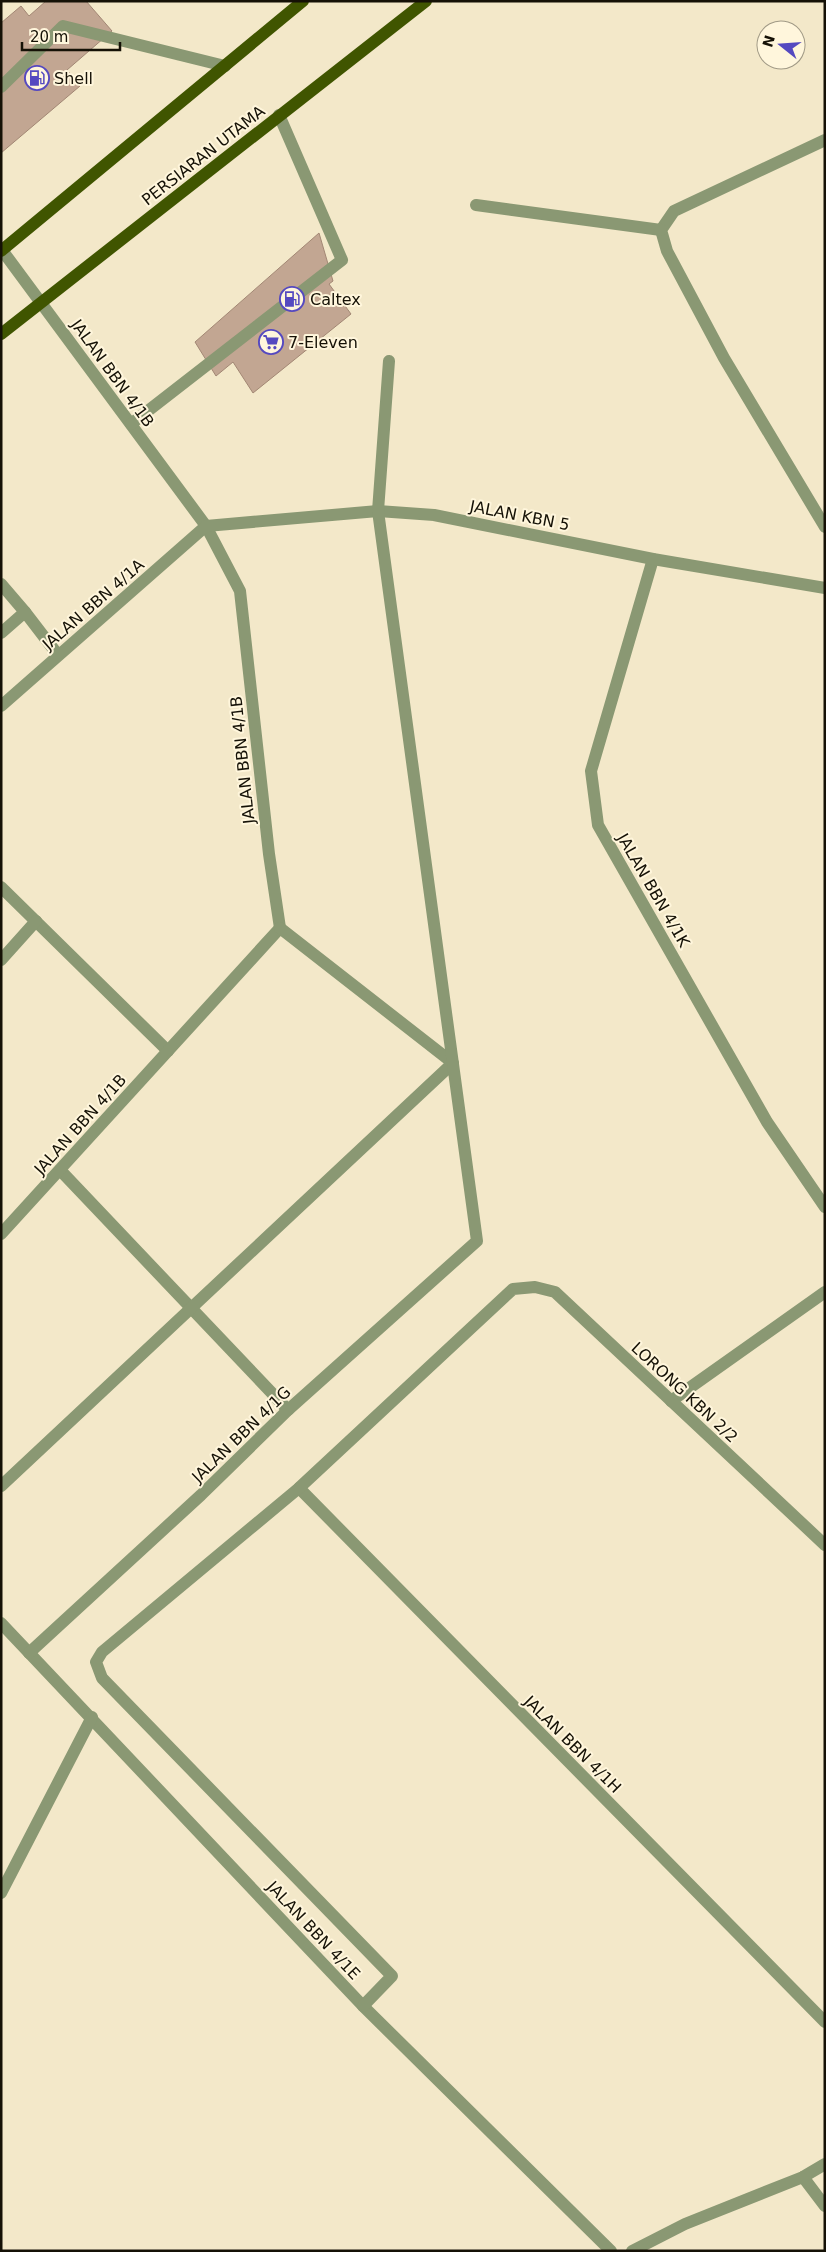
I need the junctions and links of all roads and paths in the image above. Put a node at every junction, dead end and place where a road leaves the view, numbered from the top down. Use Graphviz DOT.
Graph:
graph roads {
  1 [pos="303,1"];
  2 [pos="426,1"];
  3 [pos="225,66"];
  4 [pos="1,86"];
  5 [pos="279,116"];
  6 [pos="825,140"];
  7 [pos="476,204"];
  8 [pos="661,230"];
  9 [pos="2,251"];
  10 [pos="41,303"];
  11 [pos="1,334"];
  12 [pos="389,361"];
  13 [pos="131,424"];
  14 [pos="378,510"];
  15 [pos="206,526"];
  16 [pos="825,527"];
  17 [pos="653,559"];
  18 [pos="1,584"];
  19 [pos="825,588"];
  20 [pos="25,612"];
  21 [pos="1,634"];
  22 [pos="58,655"];
  23 [pos="1,706"];
  24 [pos="1,887"];
  25 [pos="36,921"];
  26 [pos="280,928"];
  27 [pos="1,960"];
  28 [pos="168,1051"];
  29 [pos="453,1063"];
  30 [pos="60,1170"];
  31 [pos="825,1207"];
  32 [pos="1,1234"];
  33 [pos="825,1292"];
  34 [pos="192,1308"];
  35 [pos="671,1401"];
  36 [pos="288,1410"];
  37 [pos="1,1486"];
  38 [pos="298,1488"];
  39 [pos="825,1545"];
  40 [pos="1,1624"];
  41 [pos="30,1653"];
  42 [pos="92,1717"];
  43 [pos="1,1893"];
  44 [pos="363,2006"];
  45 [pos="825,2022"];
  46 [pos="825,2164"];
  47 [pos="803,2177"];
  48 [pos="825,2206"];
  49 [pos="611,2251"];
  50 [pos="632,2251"];
  1 -- 3 [label="main road"];
  2 -- 5 [label="main road, PERSIARAN UTAMA"];
  3 -- 4 [label="street"];
  3 -- 9 [label="main road"];
  5 -- 10 [label="main road, PERSIARAN UTAMA"];
  5 -- 13 [label="street"];
  6 -- 8 [label="street"];
  7 -- 8 [label="street"];
  8 -- 16 [label="street"];
  9 -- 10 [label="street, JALAN BBN 4/1B"];
  10 -- 11 [label="main road, PERSIARAN UTAMA"];
  10 -- 13 [label="street, JALAN BBN 4/1B"];
  12 -- 14 [label="street"];
  13 -- 15 [label="street, JALAN BBN 4/1B"];
  14 -- 15 [label="street, JALAN KBN 5"];
  14 -- 17 [label="street, JALAN KBN 5"];
  14 -- 29 [label="street"];
  15 -- 22 [label="street, JALAN BBN 4/1A"];
  15 -- 26 [label="street, JALAN BBN 4/1B"];
  17 -- 19 [label="street, JALAN KBN 5"];
  17 -- 31 [label="street, JALAN BBN 4/1K"];
  18 -- 20 [label="street"];
  20 -- 21 [label="street"];
  20 -- 22 [label="street"];
  22 -- 23 [label="street, JALAN BBN 4/1A"];
  24 -- 25 [label="street"];
  25 -- 27 [label="street"];
  25 -- 28 [label="street"];
  26 -- 28 [label="street, JALAN BBN 4/1B"];
  26 -- 29 [label="street"];
  28 -- 30 [label="street, JALAN BBN 4/1B"];
  29 -- 34 [label="street"];
  29 -- 36 [label="street, JALAN BBN 4/1G"];
  30 -- 32 [label="street, JALAN BBN 4/1B"];
  30 -- 34 [label="street"];
  33 -- 35 [label="street"];
  34 -- 36 [label="street"];
  34 -- 37 [label="street"];
  35 -- 38 [label="street, LORONG KBN 2/2"];
  35 -- 39 [label="street, LORONG KBN 2/2"];
  36 -- 41 [label="street, JALAN BBN 4/1G"];
  38 -- 44 [label="street"];
  38 -- 45 [label="street, JALAN BBN 4/1H"];
  40 -- 41 [label="street, JALAN BBN 4/1E"];
  41 -- 42 [label="street, JALAN BBN 4/1E"];
  42 -- 43 [label="street"];
  42 -- 44 [label="street, JALAN BBN 4/1E"];
  44 -- 49 [label="street, JALAN BBN 4/1E"];
  46 -- 47 [label="street"];
  47 -- 48 [label="street"];
  47 -- 50 [label="street"];
}
